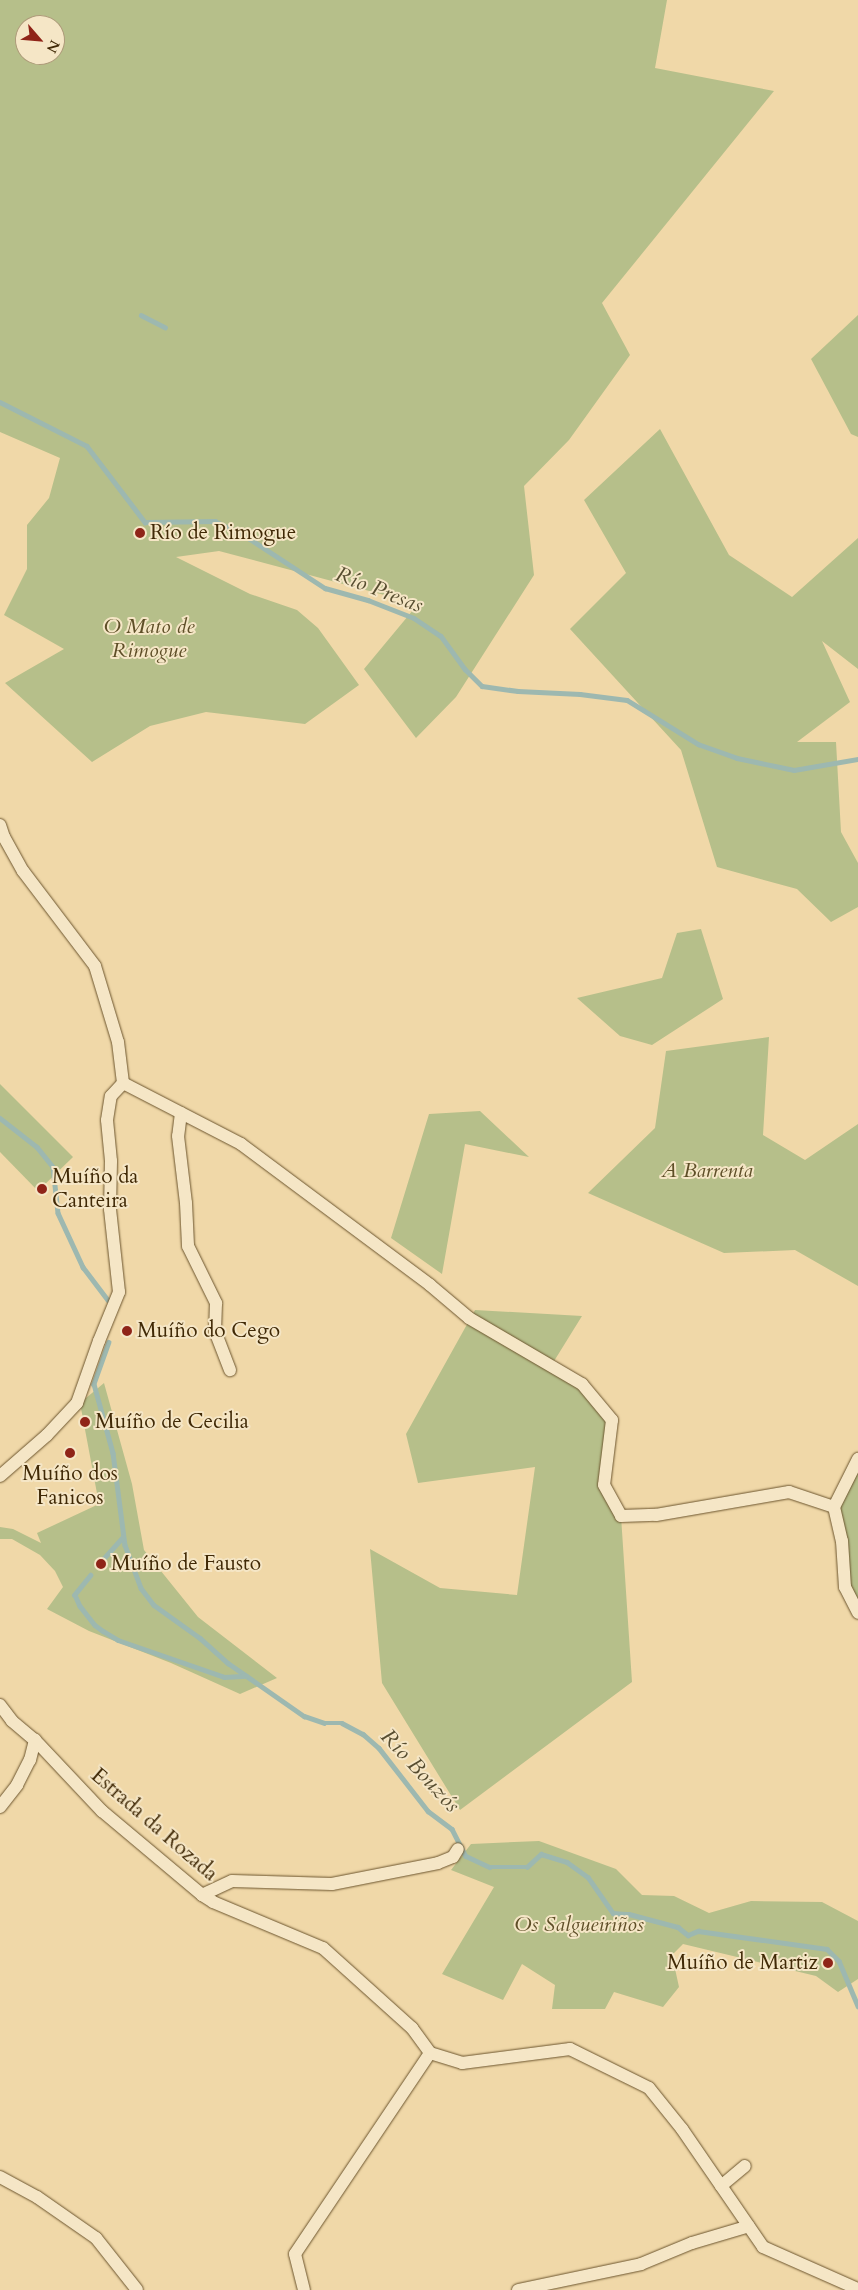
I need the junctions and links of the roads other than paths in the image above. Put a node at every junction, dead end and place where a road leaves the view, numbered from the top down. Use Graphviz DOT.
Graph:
graph roads {
  1 [pos="0,825"];
  2 [pos="123,1083"];
  3 [pos="181,1112"];
  4 [pos="230,1370"];
  5 [pos="858,1459"];
  6 [pos="0,1476"];
  7 [pos="834,1507"];
  8 [pos="858,1613"];
  9 [pos="0,1705"];
  10 [pos="35,1740"];
  11 [pos="0,1807"];
  12 [pos="458,1849"];
  13 [pos="202,1895"];
  14 [pos="430,2053"];
  15 [pos="745,2166"];
  16 [pos="0,2177"];
  17 [pos="721,2186"];
  18 [pos="749,2226"];
  19 [pos="858,2289"];
  20 [pos="138,2290"];
  21 [pos="304,2290"];
  22 [pos="518,2290"];
  1 -- 2 [label="street"];
  2 -- 3 [label="street"];
  2 -- 6 [label="street"];
  3 -- 4 [label="street"];
  3 -- 7 [label="street"];
  5 -- 7 [label="street"];
  7 -- 8 [label="street"];
  9 -- 10 [label="street, Estrada da Rozada"];
  10 -- 11 [label="street"];
  10 -- 13 [label="street, Estrada da Rozada"];
  12 -- 13 [label="street"];
  13 -- 14 [label="street, Estrada da Rozada"];
  14 -- 17 [label="street"];
  14 -- 21 [label="street"];
  15 -- 17 [label="street"];
  16 -- 20 [label="street"];
  17 -- 18 [label="street"];
  18 -- 19 [label="street"];
  18 -- 22 [label="street"];
}
